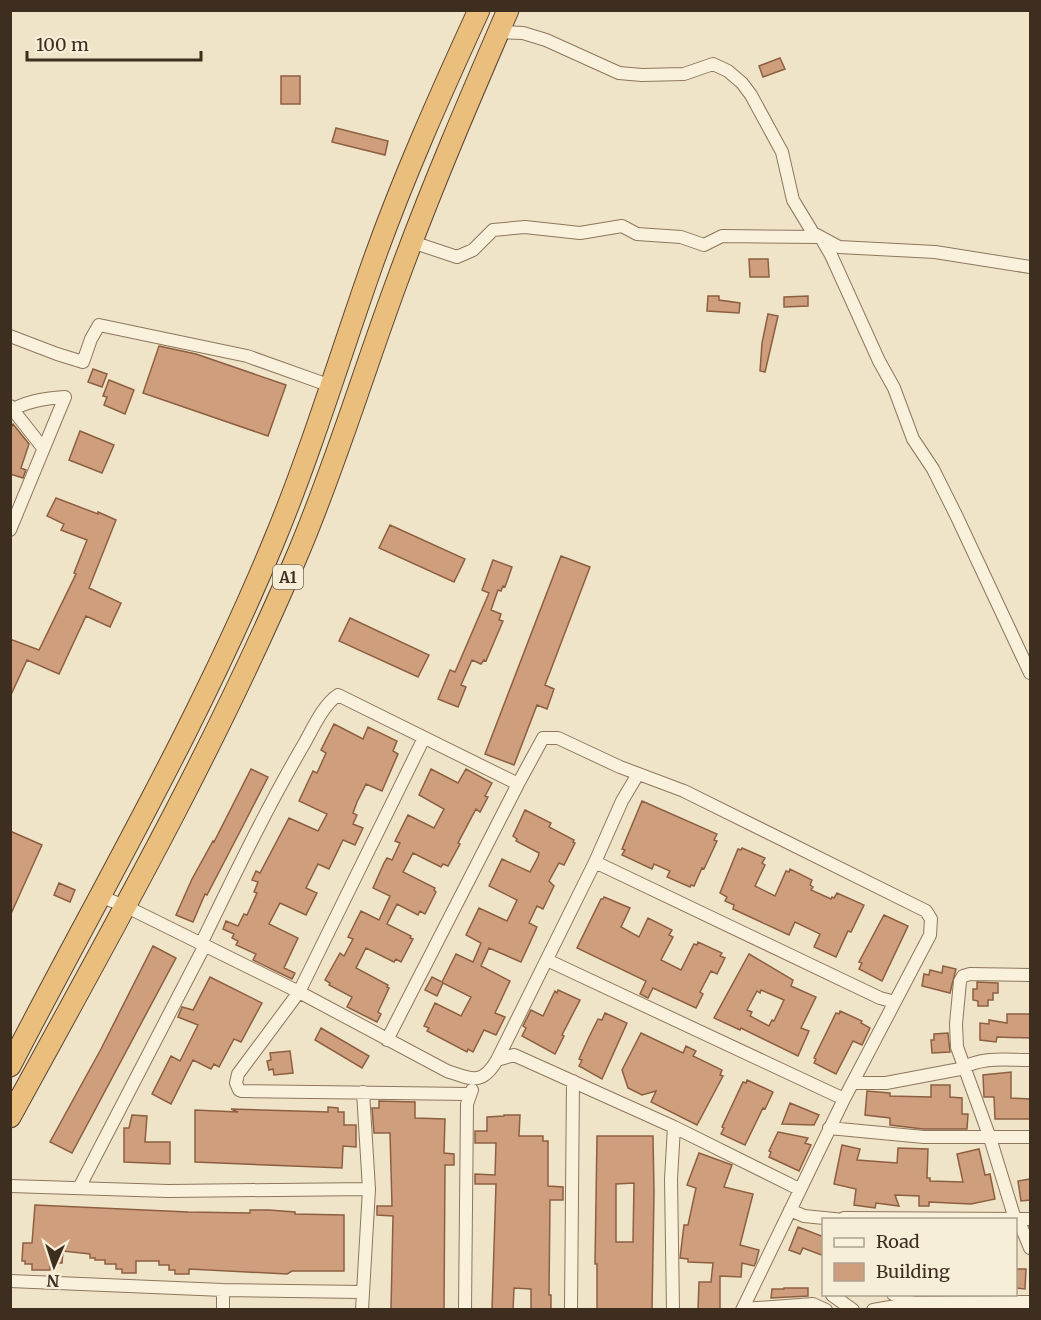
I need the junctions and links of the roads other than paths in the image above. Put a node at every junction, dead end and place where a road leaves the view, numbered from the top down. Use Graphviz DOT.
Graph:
graph roads {
  1 [pos="479,10"];
  2 [pos="508,10"];
  3 [pos="499,32"];
  4 [pos="406,179"];
  5 [pos="432,190"];
  6 [pos="820,237"];
  7 [pos="412,242"];
  8 [pos="1030,267"];
  9 [pos="10,336"];
  10 [pos="331,386"];
  11 [pos="11,409"];
  12 [pos="43,448"];
  13 [pos="10,530"];
  14 [pos="1030,673"];
  15 [pos="424,738"];
  16 [pos="638,774"];
  17 [pos="518,784"];
  18 [pos="595,862"];
  19 [pos="99,896"];
  20 [pos="125,906"];
  21 [pos="203,945"];
  22 [pos="547,960"];
  23 [pos="1030,975"];
  24 [pos="299,992"];
  25 [pos="895,1002"];
  26 [pos="19,1032"];
  27 [pos="387,1040"];
  28 [pos="497,1060"];
  29 [pos="1030,1060"];
  30 [pos="10,1066"];
  31 [pos="965,1066"];
  32 [pos="472,1080"];
  33 [pos="573,1081"];
  34 [pos="853,1083"];
  35 [pos="363,1092"];
  36 [pos="470,1094"];
  37 [pos="844,1099"];
  38 [pos="10,1117"];
  39 [pos="674,1127"];
  40 [pos="830,1128"];
  41 [pos="1030,1137"];
  42 [pos="990,1138"];
  43 [pos="10,1186"];
  44 [pos="79,1188"];
  45 [pos="369,1189"];
  46 [pos="800,1189"];
  47 [pos="790,1210"];
  48 [pos="831,1218"];
  49 [pos="1021,1219"];
  50 [pos="1030,1248"];
  51 [pos="10,1281"];
  52 [pos="223,1290"];
  53 [pos="362,1292"];
  54 [pos="834,1296"];
  55 [pos="897,1296"];
  56 [pos="1030,1302"];
  57 [pos="917,1306"];
  58 [pos="743,1309"];
  59 [pos="224,1310"];
  60 [pos="362,1310"];
  61 [pos="465,1310"];
  62 [pos="571,1310"];
  63 [pos="673,1310"];
  64 [pos="828,1310"];
  65 [pos="853,1310"];
  66 [pos="873,1310"];
  1 -- 4 [label="highway, A1"];
  2 -- 3 [label="highway, A1"];
  3 -- 5 [label="highway, A1"];
  3 -- 6 [label="street"];
  4 -- 5 [label="highway"];
  4 -- 10 [label="highway, A1"];
  5 -- 7 [label="highway, A1"];
  6 -- 7 [label="street"];
  6 -- 8 [label="street"];
  6 -- 14 [label="street"];
  7 -- 20 [label="highway, A1"];
  9 -- 10 [label="street"];
  10 -- 19 [label="highway, A1"];
  11 -- 12 [label="street"];
  11 -- 12 [label="street"];
  12 -- 13 [label="street"];
  15 -- 17 [label="street"];
  15 -- 21 [label="street"];
  15 -- 24 [label="street"];
  16 -- 17 [label="street"];
  16 -- 18 [label="street"];
  16 -- 25 [label="street"];
  17 -- 27 [label="street"];
  18 -- 22 [label="street"];
  18 -- 25 [label="street"];
  19 -- 20 [label="street"];
  19 -- 26 [label="highway, A1"];
  20 -- 21 [label="street"];
  20 -- 38 [label="highway, A1"];
  21 -- 24 [label="street"];
  21 -- 44 [label="street"];
  22 -- 28 [label="street"];
  22 -- 37 [label="street"];
  23 -- 31 [label="street"];
  24 -- 27 [label="street"];
  24 -- 35 [label="street"];
  25 -- 34 [label="street"];
  26 -- 30 [label="highway, A1"];
  27 -- 32 [label="street"];
  28 -- 32 [label="street"];
  28 -- 33 [label="street"];
  29 -- 31 [label="street"];
  31 -- 34 [label="street"];
  31 -- 42 [label="street"];
  32 -- 36 [label="street"];
  33 -- 39 [label="street"];
  33 -- 62 [label="street"];
  34 -- 37 [label="street"];
  35 -- 36 [label="street"];
  35 -- 45 [label="street"];
  36 -- 61 [label="street"];
  37 -- 40 [label="street"];
  39 -- 46 [label="street"];
  39 -- 63 [label="street"];
  40 -- 42 [label="street"];
  40 -- 46 [label="street"];
  41 -- 42 [label="street"];
  42 -- 49 [label="street"];
  43 -- 44 [label="street"];
  44 -- 45 [label="street"];
  45 -- 53 [label="street"];
  46 -- 47 [label="street"];
  47 -- 48 [label="street"];
  47 -- 58 [label="street"];
  49 -- 50 [label="street"];
  51 -- 52 [label="street"];
  52 -- 53 [label="street"];
  52 -- 59 [label="street"];
  53 -- 60 [label="street"];
  54 -- 65 [label="street"];
  55 -- 57 [label="street"];
  56 -- 57 [label="street"];
  57 -- 66 [label="street"];
  58 -- 64 [label="street"];
}
